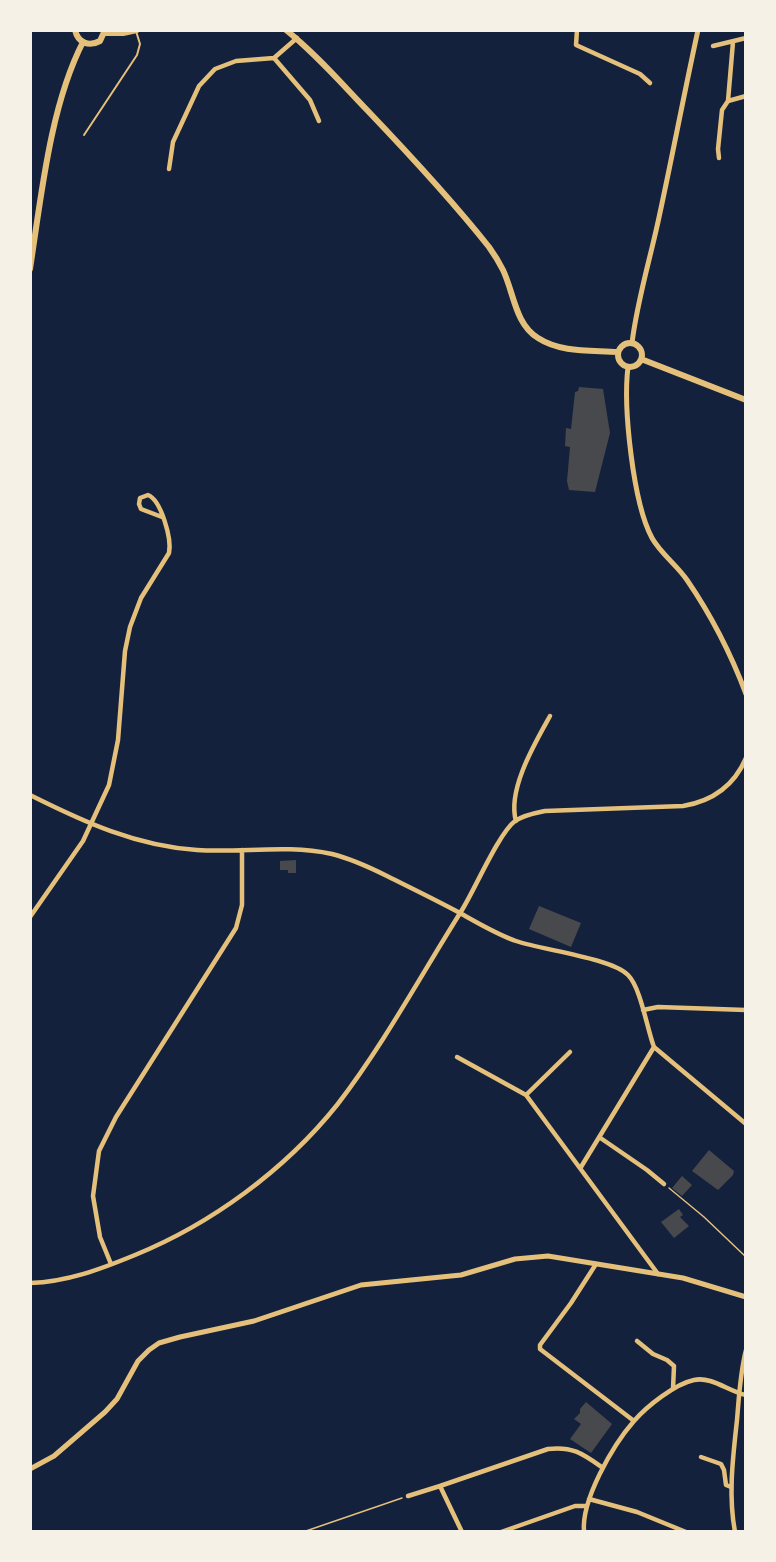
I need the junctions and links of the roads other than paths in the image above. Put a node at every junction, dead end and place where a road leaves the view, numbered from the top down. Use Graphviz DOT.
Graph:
graph roads {
  1 [pos="75,30"];
  2 [pos="136,30"];
  3 [pos="286,30"];
  4 [pos="577,30"];
  5 [pos="698,30"];
  6 [pos="105,32"];
  7 [pos="297,38"];
  8 [pos="746,38"];
  9 [pos="83,42"];
  10 [pos="733,42"];
  11 [pos="713,46"];
  12 [pos="274,58"];
  13 [pos="650,83"];
  14 [pos="746,96"];
  15 [pos="728,101"];
  16 [pos="320,121"];
  17 [pos="84,135"];
  18 [pos="719,158"];
  19 [pos="169,169"];
  20 [pos="30,269"];
  21 [pos="632,343"];
  22 [pos="618,352"];
  23 [pos="641,358"];
  24 [pos="628,367"];
  25 [pos="746,400"];
  26 [pos="162,517"];
  27 [pos="746,694"];
  28 [pos="550,716"];
  29 [pos="746,758"];
  30 [pos="30,795"];
  31 [pos="516,821"];
  32 [pos="92,825"];
  33 [pos="242,850"];
  34 [pos="460,913"];
  35 [pos="30,917"];
  36 [pos="643,1010"];
  37 [pos="746,1010"];
  38 [pos="654,1047"];
  39 [pos="570,1052"];
  40 [pos="457,1057"];
  41 [pos="526,1095"];
  42 [pos="746,1124"];
  43 [pos="599,1137"];
  44 [pos="581,1167"];
  45 [pos="664,1184"];
  46 [pos="111,1264"];
  47 [pos="596,1264"];
  48 [pos="658,1274"];
  49 [pos="30,1282"];
  50 [pos="746,1297"];
  51 [pos="637,1341"];
  52 [pos="746,1350"];
  53 [pos="673,1389"];
  54 [pos="739,1394"];
  55 [pos="746,1395"];
  56 [pos="634,1421"];
  57 [pos="701,1457"];
  58 [pos="603,1468"];
  59 [pos="30,1469"];
  60 [pos="440,1486"];
  61 [pos="731,1487"];
  62 [pos="408,1496"];
  63 [pos="589,1500"];
  64 [pos="586,1506"];
  65 [pos="462,1532"];
  66 [pos="501,1532"];
  67 [pos="584,1532"];
  68 [pos="686,1532"];
  69 [pos="735,1532"];
  1 -- 9 [label="main road"];
  2 -- 6 [label="main road"];
  2 -- 17 [label="lane"];
  3 -- 7 [label="main road"];
  4 -- 13 [label="street"];
  5 -- 21 [label="street"];
  6 -- 9 [label="main road"];
  7 -- 12 [label="street"];
  7 -- 22 [label="main road"];
  8 -- 10 [label="street"];
  9 -- 20 [label="main road"];
  10 -- 11 [label="street"];
  10 -- 15 [label="street"];
  12 -- 16 [label="street"];
  12 -- 19 [label="street"];
  14 -- 15 [label="street"];
  15 -- 18 [label="street"];
  21 -- 22 [label="main road"];
  21 -- 23 [label="main road"];
  22 -- 24 [label="main road"];
  23 -- 24 [label="main road"];
  23 -- 25 [label="main road"];
  24 -- 27 [label="street"];
  26 -- 26 [label="street"];
  26 -- 32 [label="street"];
  28 -- 31 [label="street"];
  29 -- 31 [label="street"];
  30 -- 32 [label="street"];
  31 -- 34 [label="street"];
  32 -- 33 [label="street"];
  32 -- 35 [label="street"];
  33 -- 34 [label="street"];
  33 -- 46 [label="street"];
  34 -- 36 [label="street"];
  34 -- 46 [label="street"];
  36 -- 37 [label="street"];
  36 -- 38 [label="street"];
  38 -- 42 [label="street"];
  38 -- 43 [label="street"];
  39 -- 41 [label="street"];
  40 -- 41 [label="street"];
  41 -- 44 [label="street"];
  43 -- 44 [label="street"];
  43 -- 45 [label="street"];
  44 -- 48 [label="street"];
  46 -- 49 [label="street"];
  47 -- 48 [label="street"];
  47 -- 56 [label="street"];
  47 -- 59 [label="street"];
  48 -- 50 [label="street"];
  51 -- 53 [label="street"];
  52 -- 54 [label="street"];
  53 -- 54 [label="street"];
  53 -- 56 [label="street"];
  54 -- 55 [label="street"];
  54 -- 61 [label="street"];
  56 -- 58 [label="street"];
  57 -- 61 [label="street"];
  58 -- 60 [label="street"];
  58 -- 63 [label="street"];
  60 -- 62 [label="street"];
  60 -- 65 [label="street"];
  61 -- 69 [label="street"];
  63 -- 64 [label="street"];
  63 -- 68 [label="street"];
  64 -- 66 [label="street"];
  64 -- 67 [label="street"];
}
